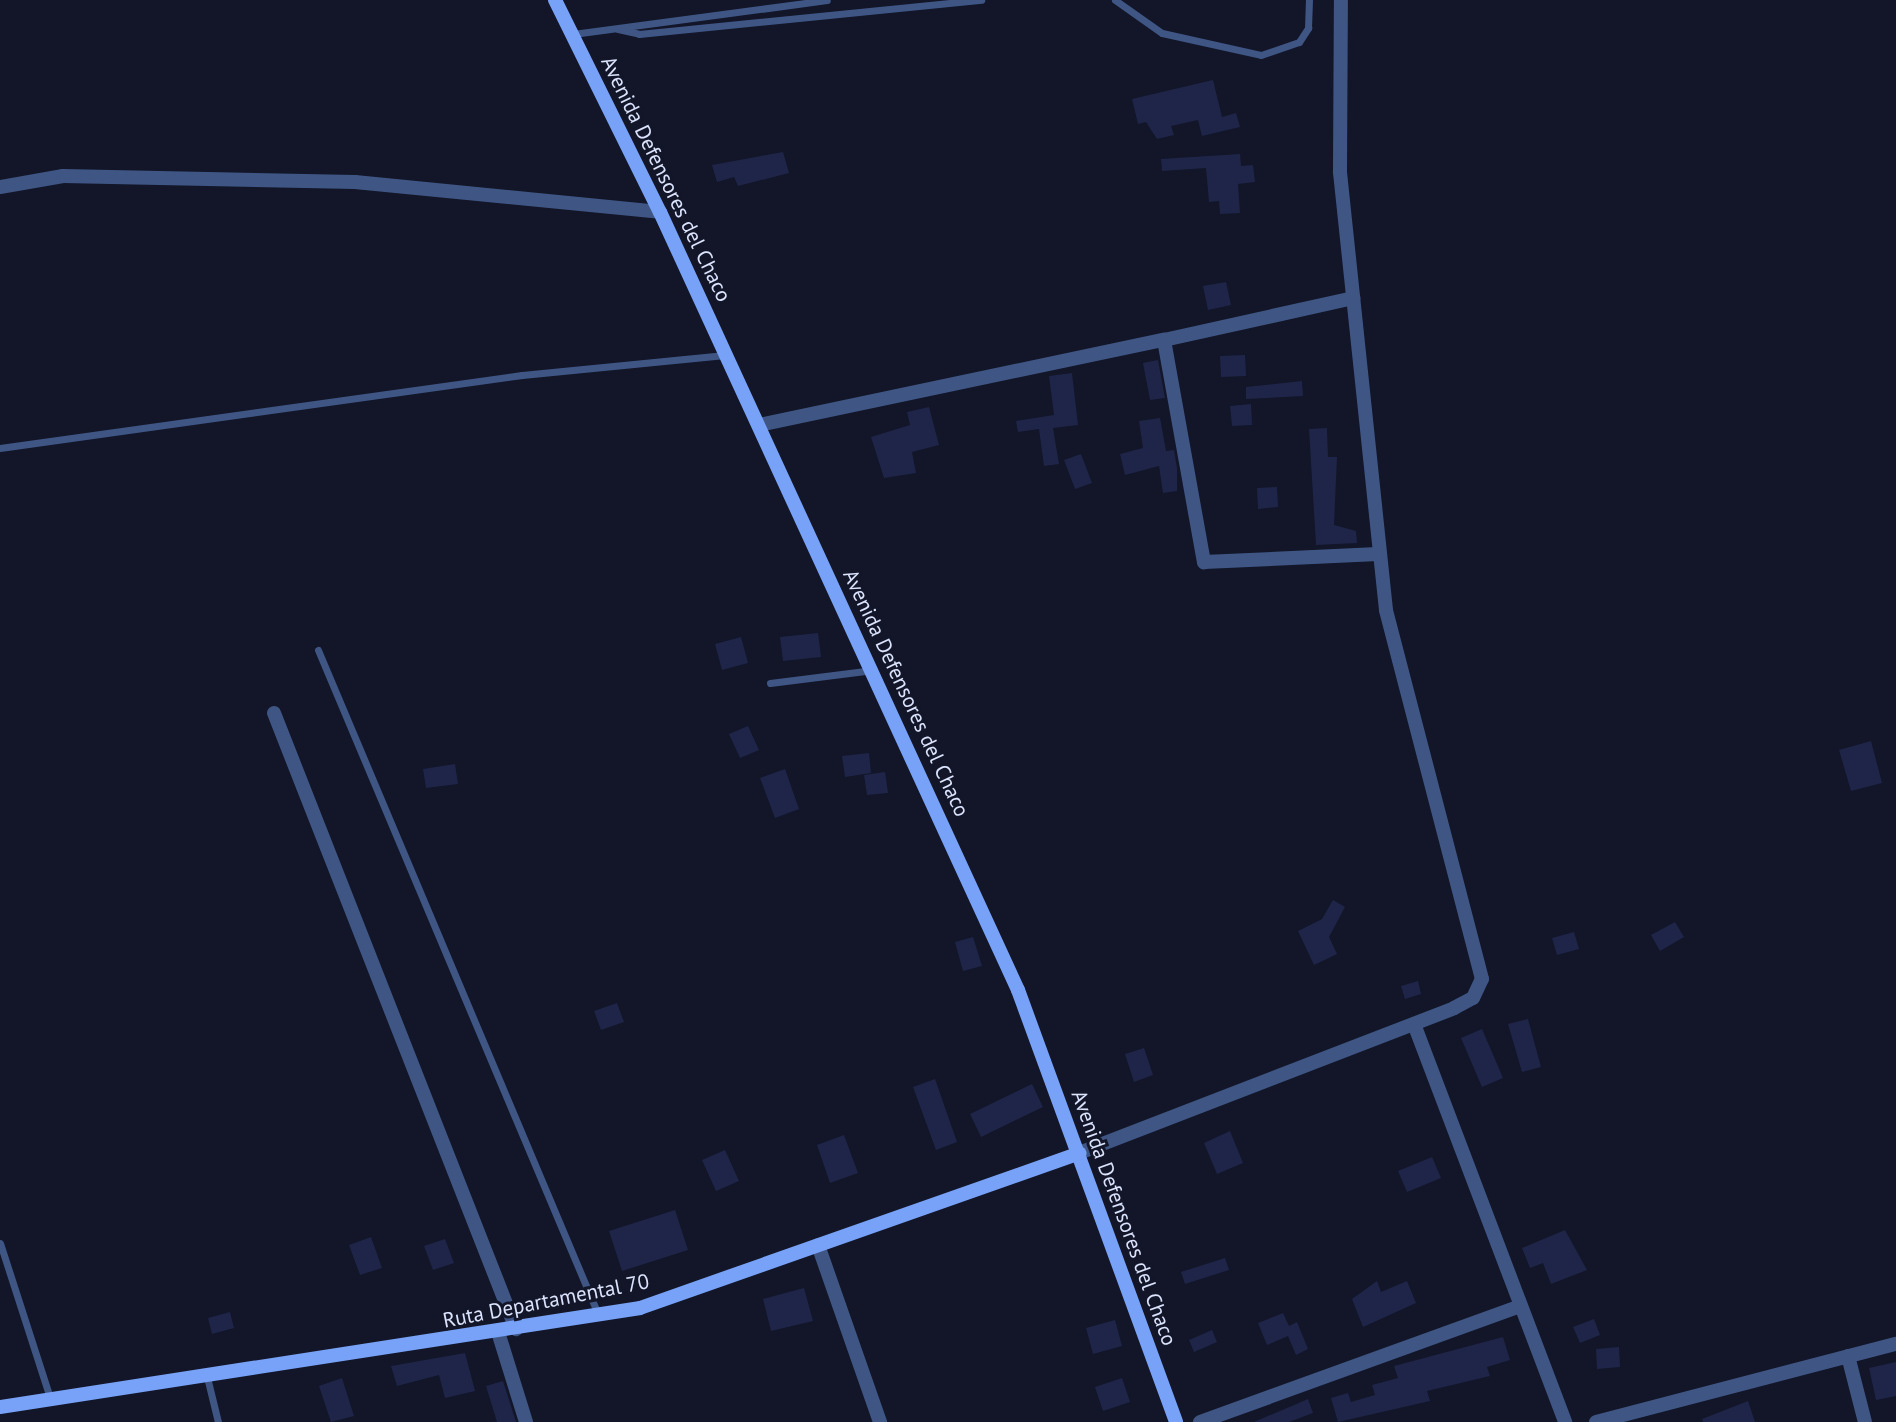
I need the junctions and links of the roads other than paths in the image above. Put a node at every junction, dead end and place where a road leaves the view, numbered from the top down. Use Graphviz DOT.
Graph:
graph roads {
  1 [pos="555,0"];
  2 [pos="827,0"];
  3 [pos="981,0"];
  4 [pos="1115,0"];
  5 [pos="1308,0"];
  6 [pos="1341,0"];
  7 [pos="815,1"];
  8 [pos="618,29"];
  9 [pos="572,34"];
  10 [pos="0,187"];
  11 [pos="660,212"];
  12 [pos="1353,298"];
  13 [pos="1164,340"];
  14 [pos="726,354"];
  15 [pos="759,425"];
  16 [pos="0,448"];
  17 [pos="1378,554"];
  18 [pos="317,650"];
  19 [pos="874,669"];
  20 [pos="770,683"];
  21 [pos="274,713"];
  22 [pos="1414,1024"];
  23 [pos="1079,1153"];
  24 [pos="0,1244"];
  25 [pos="818,1245"];
  26 [pos="1520,1306"];
  27 [pos="599,1315"];
  28 [pos="516,1329"];
  29 [pos="498,1332"];
  30 [pos="1896,1344"];
  31 [pos="1848,1356"];
  32 [pos="206,1377"];
  33 [pos="50,1398"];
  34 [pos="0,1407"];
  35 [pos="218,1422"];
  36 [pos="526,1422"];
  37 [pos="880,1422"];
  38 [pos="1176,1422"];
  39 [pos="1200,1422"];
  40 [pos="1565,1422"];
  41 [pos="1596,1422"];
  42 [pos="1865,1422"];
  1 -- 9 [label="main road, Avenida Defensores del Chaco"];
  2 -- 7 [label="lane"];
  3 -- 8 [label="lane"];
  4 -- 5 [label="lane"];
  6 -- 12 [label="street"];
  7 -- 8 [label="lane"];
  8 -- 9 [label="lane"];
  9 -- 11 [label="main road, Avenida Defensores del Chaco"];
  10 -- 11 [label="street"];
  11 -- 14 [label="main road, Avenida Defensores del Chaco"];
  12 -- 13 [label="street"];
  12 -- 17 [label="street"];
  13 -- 15 [label="street"];
  13 -- 17 [label="street"];
  14 -- 15 [label="main road, Avenida Defensores del Chaco"];
  14 -- 16 [label="lane"];
  15 -- 19 [label="main road, Avenida Defensores del Chaco"];
  17 -- 22 [label="street"];
  18 -- 27 [label="lane"];
  19 -- 20 [label="lane"];
  19 -- 23 [label="main road, Avenida Defensores del Chaco"];
  21 -- 28 [label="street"];
  22 -- 23 [label="street"];
  22 -- 26 [label="street"];
  23 -- 25 [label="main road, Ruta Departamental 70"];
  23 -- 38 [label="main road, Avenida Defensores del Chaco"];
  24 -- 33 [label="lane"];
  25 -- 27 [label="main road, Ruta Departamental 70"];
  25 -- 37 [label="street"];
  26 -- 39 [label="street"];
  26 -- 40 [label="street"];
  27 -- 28 [label="main road, Ruta Departamental 70"];
  28 -- 29 [label="main road, Ruta Departamental 70"];
  29 -- 32 [label="main road, Ruta Departamental 70"];
  29 -- 36 [label="street"];
  30 -- 31 [label="street"];
  31 -- 41 [label="street"];
  31 -- 42 [label="street"];
  32 -- 33 [label="main road, Ruta Departamental 70"];
  32 -- 35 [label="lane"];
  33 -- 34 [label="main road, Ruta Departamental 70"];
}
